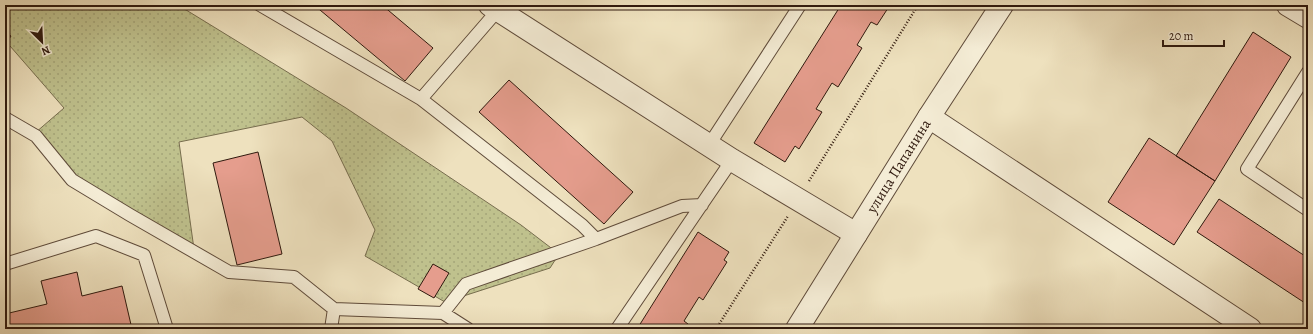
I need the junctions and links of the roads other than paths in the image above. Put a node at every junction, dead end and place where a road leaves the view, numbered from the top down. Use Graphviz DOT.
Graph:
graph roads {
  1 [pos="260,5"];
  2 [pos="800,5"];
  3 [pos="1002,5"];
  4 [pos="1288,5"];
  5 [pos="494,7"];
  6 [pos="1308,17"];
  7 [pos="1308,72"];
  8 [pos="421,99"];
  9 [pos="929,117"];
  10 [pos="5,118"];
  11 [pos="709,145"];
  12 [pos="732,160"];
  13 [pos="702,205"];
  14 [pos="1308,210"];
  15 [pos="856,234"];
  16 [pos="596,239"];
  17 [pos="5,264"];
  18 [pos="334,309"];
  19 [pos="443,313"];
  20 [pos="167,329"];
  21 [pos="331,329"];
  22 [pos="468,329"];
  23 [pos="617,329"];
  24 [pos="797,329"];
  25 [pos="1250,329"];
  1 -- 8 [label="lane"];
  2 -- 11 [label="lane"];
  3 -- 9 [label="street, улица Папанина"];
  4 -- 6 [label="street"];
  5 -- 8 [label="lane"];
  5 -- 11 [label="street"];
  7 -- 14 [label="lane"];
  8 -- 16 [label="lane"];
  9 -- 15 [label="street, улица Папанина"];
  9 -- 25 [label="street"];
  10 -- 18 [label="lane"];
  11 -- 12 [label="street"];
  12 -- 13 [label="lane"];
  12 -- 15 [label="street"];
  13 -- 16 [label="lane"];
  13 -- 23 [label="lane"];
  15 -- 24 [label="street, улица Папанина"];
  16 -- 19 [label="lane"];
  17 -- 20 [label="lane"];
  18 -- 19 [label="lane"];
  18 -- 21 [label="lane"];
  19 -- 22 [label="lane"];
}
